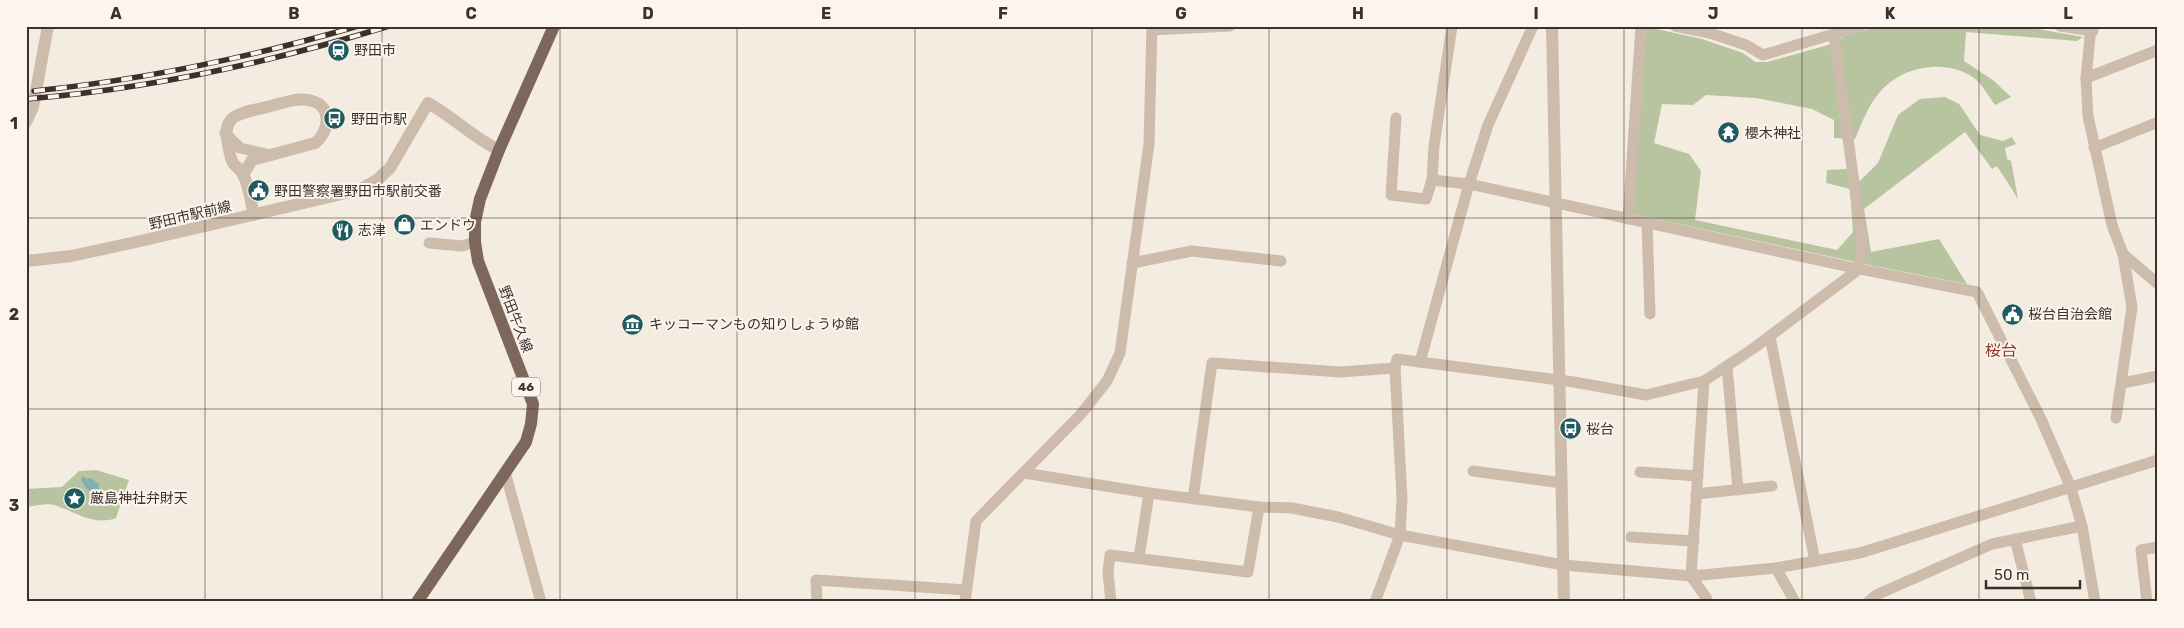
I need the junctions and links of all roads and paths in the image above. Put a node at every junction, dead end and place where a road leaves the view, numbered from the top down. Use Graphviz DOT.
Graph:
graph roads {
  1 [pos="48,26"];
  2 [pos="554,26"];
  3 [pos="1230,26"];
  4 [pos="1452,26"];
  5 [pos="1533,26"];
  6 [pos="1552,26"];
  7 [pos="1641,26"];
  8 [pos="1675,26"];
  9 [pos="1861,26"];
  10 [pos="2060,26"];
  11 [pos="1152,28"];
  12 [pos="2092,29"];
  13 [pos="1709,30"];
  14 [pos="1834,35"];
  15 [pos="2158,50"];
  16 [pos="2086,78"];
  17 [pos="1396,118"];
  18 [pos="26,122"];
  19 [pos="2158,122"];
  20 [pos="225,133"];
  21 [pos="2094,148"];
  22 [pos="499,150"];
  23 [pos="267,154"];
  24 [pos="243,174"];
  25 [pos="1432,180"];
  26 [pos="1469,184"];
  27 [pos="1556,204"];
  28 [pos="254,215"];
  29 [pos="1628,219"];
  30 [pos="1647,223"];
  31 [pos="474,242"];
  32 [pos="429,243"];
  33 [pos="2123,254"];
  34 [pos="26,261"];
  35 [pos="1281,261"];
  36 [pos="1132,263"];
  37 [pos="1859,269"];
  38 [pos="2158,284"];
  39 [pos="1650,314"];
  40 [pos="1770,337"];
  41 [pos="1420,362"];
  42 [pos="1727,366"];
  43 [pos="1395,368"];
  44 [pos="2158,376"];
  45 [pos="1704,381"];
  46 [pos="1560,382"];
  47 [pos="2122,383"];
  48 [pos="2116,418"];
  49 [pos="2158,460"];
  50 [pos="1473,471"];
  51 [pos="505,472"];
  52 [pos="1640,472"];
  53 [pos="1024,473"];
  54 [pos="1698,476"];
  55 [pos="1562,483"];
  56 [pos="1772,486"];
  57 [pos="2071,488"];
  58 [pos="1738,490"];
  59 [pos="1149,493"];
  60 [pos="1696,494"];
  61 [pos="1194,499"];
  62 [pos="1259,507"];
  63 [pos="2082,526"];
  64 [pos="1400,535"];
  65 [pos="1631,537"];
  66 [pos="2015,539"];
  67 [pos="1694,541"];
  68 [pos="2158,547"];
  69 [pos="1138,558"];
  70 [pos="1815,561"];
  71 [pos="1564,565"];
  72 [pos="1776,568"];
  73 [pos="1691,576"];
  74 [pos="966,590"];
  75 [pos="1708,601"];
  76 [pos="417,602"];
  77 [pos="541,602"];
  78 [pos="817,602"];
  79 [pos="965,602"];
  80 [pos="1111,602"];
  81 [pos="1375,602"];
  82 [pos="1564,602"];
  83 [pos="1795,602"];
  84 [pos="1868,602"];
  85 [pos="2031,602"];
  86 [pos="2095,602"];
  87 [pos="2147,602"];
  1 -- 18 [label="street"];
  2 -- 22 [label="main road, 野田牛久線 / 46"];
  3 -- 11 [label="street"];
  4 -- 25 [label="street"];
  5 -- 26 [label="street"];
  6 -- 27 [label="street"];
  7 -- 29 [label="street"];
  8 -- 13 [label="street"];
  9 -- 14 [label="street"];
  10 -- 12 [label="street"];
  11 -- 36 [label="street"];
  12 -- 16 [label="street"];
  13 -- 14 [label="street"];
  14 -- 37 [label="street"];
  15 -- 16 [label="street"];
  16 -- 21 [label="street"];
  17 -- 25 [label="street"];
  19 -- 21 [label="street"];
  20 -- 23 [label="street"];
  20 -- 23 [label="street"];
  20 -- 24 [label="street"];
  21 -- 33 [label="street"];
  22 -- 28 [label="street, 野田市駅前線"];
  22 -- 31 [label="main road, 野田牛久線 / 46"];
  23 -- 24 [label="street"];
  24 -- 28 [label="street"];
  25 -- 26 [label="street"];
  26 -- 27 [label="street"];
  26 -- 41 [label="street"];
  27 -- 29 [label="street"];
  27 -- 46 [label="street"];
  28 -- 34 [label="street, 野田市駅前線"];
  29 -- 30 [label="street"];
  30 -- 37 [label="street"];
  30 -- 39 [label="street"];
  31 -- 32 [label="street"];
  31 -- 51 [label="main road, 野田牛久線 / 46"];
  33 -- 38 [label="street"];
  33 -- 47 [label="street"];
  35 -- 36 [label="street"];
  36 -- 53 [label="street"];
  37 -- 40 [label="street"];
  37 -- 57 [label="street"];
  40 -- 42 [label="street"];
  40 -- 70 [label="street"];
  41 -- 43 [label="street"];
  41 -- 46 [label="street"];
  42 -- 45 [label="street"];
  42 -- 58 [label="street"];
  43 -- 61 [label="street"];
  43 -- 64 [label="street"];
  44 -- 47 [label="street"];
  45 -- 46 [label="street"];
  45 -- 54 [label="street"];
  46 -- 55 [label="street"];
  47 -- 48 [label="street"];
  49 -- 57 [label="street"];
  50 -- 55 [label="street"];
  51 -- 76 [label="main road, 野田牛久線 / 46"];
  51 -- 77 [label="street"];
  52 -- 54 [label="street"];
  53 -- 59 [label="street"];
  53 -- 74 [label="street"];
  54 -- 60 [label="street"];
  55 -- 71 [label="street"];
  56 -- 58 [label="street"];
  57 -- 63 [label="street"];
  57 -- 70 [label="street"];
  58 -- 60 [label="street"];
  59 -- 61 [label="street"];
  59 -- 69 [label="street"];
  60 -- 67 [label="street"];
  61 -- 62 [label="street"];
  62 -- 64 [label="street"];
  62 -- 69 [label="street"];
  63 -- 66 [label="street"];
  63 -- 86 [label="street"];
  64 -- 71 [label="street"];
  64 -- 81 [label="street"];
  65 -- 67 [label="street"];
  66 -- 84 [label="street"];
  66 -- 85 [label="street"];
  67 -- 73 [label="street"];
  68 -- 87 [label="street"];
  69 -- 80 [label="street"];
  70 -- 72 [label="street"];
  71 -- 73 [label="street"];
  71 -- 82 [label="street"];
  72 -- 73 [label="street"];
  72 -- 83 [label="street"];
  73 -- 75 [label="street"];
  74 -- 78 [label="street"];
  74 -- 79 [label="street"];
}
